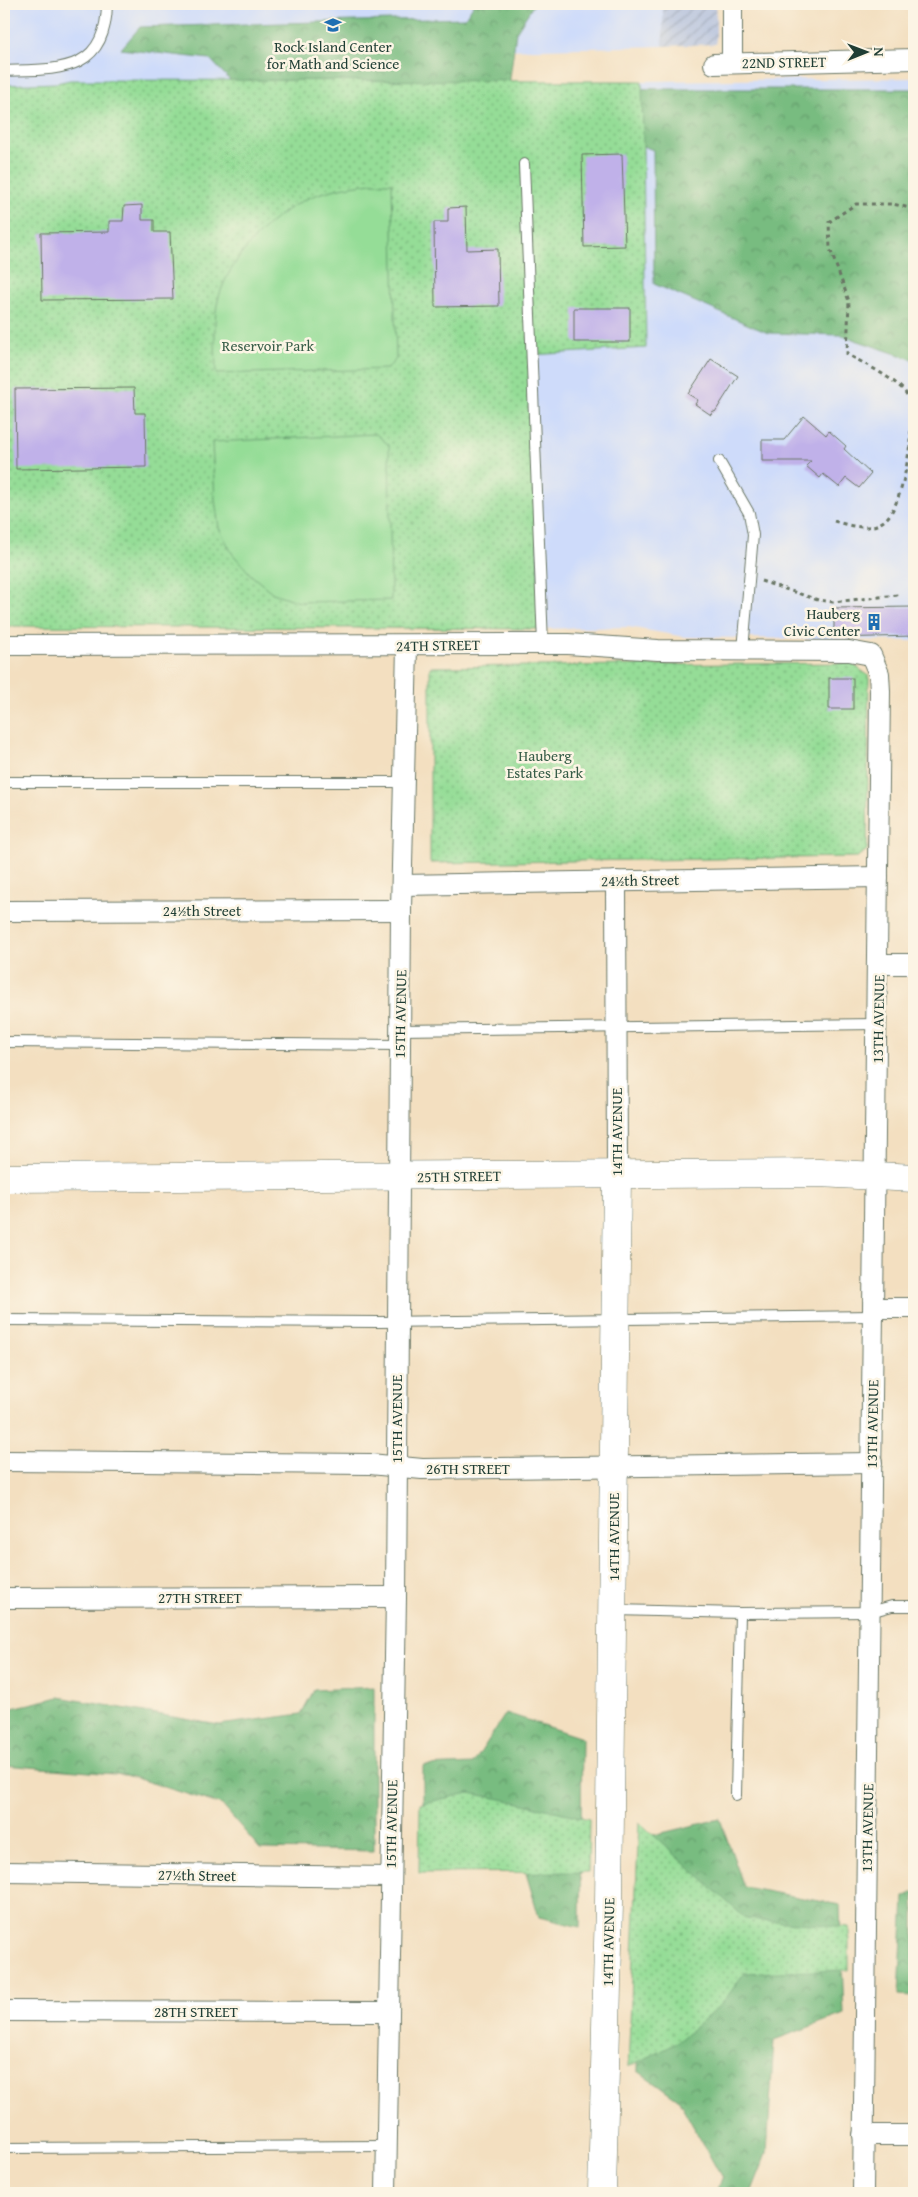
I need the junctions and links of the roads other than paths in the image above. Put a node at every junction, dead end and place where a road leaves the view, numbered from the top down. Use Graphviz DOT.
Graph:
graph roads {
  1 [pos="107,4"];
  2 [pos="732,4"];
  3 [pos="914,59"];
  4 [pos="4,71"];
  5 [pos="524,164"];
  6 [pos="719,461"];
  7 [pos="543,644"];
  8 [pos="4,645"];
  9 [pos="407,646"];
  10 [pos="743,650"];
  11 [pos="871,656"];
  12 [pos="4,782"];
  13 [pos="403,782"];
  14 [pos="878,876"];
  15 [pos="616,881"];
  16 [pos="402,885"];
  17 [pos="401,910"];
  18 [pos="4,911"];
  19 [pos="878,964"];
  20 [pos="914,964"];
  21 [pos="878,1024"];
  22 [pos="616,1027"];
  23 [pos="400,1037"];
  24 [pos="4,1042"];
  25 [pos="617,1174"];
  26 [pos="876,1175"];
  27 [pos="398,1177"];
  28 [pos="4,1178"];
  29 [pos="914,1178"];
  30 [pos="914,1308"];
  31 [pos="874,1312"];
  32 [pos="615,1318"];
  33 [pos="4,1320"];
  34 [pos="397,1322"];
  35 [pos="4,1461"];
  36 [pos="872,1463"];
  37 [pos="396,1467"];
  38 [pos="614,1467"];
  39 [pos="396,1597"];
  40 [pos="4,1598"];
  41 [pos="914,1606"];
  42 [pos="612,1610"];
  43 [pos="870,1612"];
  44 [pos="740,1613"];
  45 [pos="736,1795"];
  46 [pos="4,1872"];
  47 [pos="390,1877"];
  48 [pos="4,2011"];
  49 [pos="389,2012"];
  50 [pos="863,2135"];
  51 [pos="914,2135"];
  52 [pos="387,2146"];
  53 [pos="4,2148"];
  54 [pos="386,2193"];
  55 [pos="602,2193"];
  56 [pos="863,2193"];
  1 -- 4 [label="lane"];
  2 -- 3 [label="street, 22ND STREET"];
  5 -- 7 [label="lane"];
  6 -- 10 [label="lane"];
  7 -- 9 [label="street, 24TH STREET"];
  7 -- 10 [label="street, 24TH STREET"];
  8 -- 9 [label="street, 24TH STREET"];
  9 -- 13 [label="street, 15TH AVENUE"];
  10 -- 11 [label="street, 24TH STREET"];
  11 -- 14 [label="street, 13TH AVENUE"];
  12 -- 13 [label="lane"];
  13 -- 16 [label="street, 15TH AVENUE"];
  14 -- 15 [label="street, 24½th Street"];
  14 -- 19 [label="street, 13TH AVENUE"];
  15 -- 16 [label="street, 24½th Street"];
  15 -- 22 [label="street, 14TH AVENUE"];
  16 -- 17 [label="street, 15TH AVENUE"];
  17 -- 18 [label="street, 24½th Street"];
  17 -- 23 [label="street, 15TH AVENUE"];
  19 -- 20 [label="street"];
  19 -- 21 [label="street, 13TH AVENUE"];
  21 -- 22 [label="lane"];
  21 -- 26 [label="street, 13TH AVENUE"];
  22 -- 23 [label="lane"];
  22 -- 25 [label="street, 14TH AVENUE"];
  23 -- 24 [label="lane"];
  23 -- 27 [label="street, 15TH AVENUE"];
  25 -- 26 [label="street, 25TH STREET"];
  25 -- 27 [label="street, 25TH STREET"];
  25 -- 32 [label="street, 14TH AVENUE"];
  26 -- 29 [label="street, 25TH STREET"];
  26 -- 31 [label="street, 13TH AVENUE"];
  27 -- 28 [label="street, 25TH STREET"];
  27 -- 34 [label="street, 15TH AVENUE"];
  30 -- 31 [label="street"];
  31 -- 32 [label="lane"];
  31 -- 36 [label="street, 13TH AVENUE"];
  32 -- 34 [label="lane"];
  32 -- 38 [label="street, 14TH AVENUE"];
  33 -- 34 [label="lane"];
  34 -- 37 [label="street, 15TH AVENUE"];
  35 -- 37 [label="street, 26TH STREET"];
  36 -- 38 [label="street, 26TH STREET"];
  36 -- 43 [label="street, 13TH AVENUE"];
  37 -- 38 [label="street, 26TH STREET"];
  37 -- 39 [label="street, 15TH AVENUE"];
  38 -- 42 [label="street, 14TH AVENUE"];
  39 -- 40 [label="street, 27TH STREET"];
  39 -- 47 [label="street, 15TH AVENUE"];
  41 -- 43 [label="lane"];
  42 -- 44 [label="lane"];
  42 -- 55 [label="street, 14TH AVENUE"];
  43 -- 44 [label="lane"];
  43 -- 50 [label="street, 13TH AVENUE"];
  44 -- 45 [label="lane"];
  46 -- 47 [label="street, 27½th Street"];
  47 -- 49 [label="street, 15TH AVENUE"];
  48 -- 49 [label="street, 28TH STREET"];
  49 -- 52 [label="street, 15TH AVENUE"];
  50 -- 51 [label="street"];
  50 -- 56 [label="street, 13TH AVENUE"];
  52 -- 53 [label="lane"];
  52 -- 54 [label="street, 15TH AVENUE"];
}
